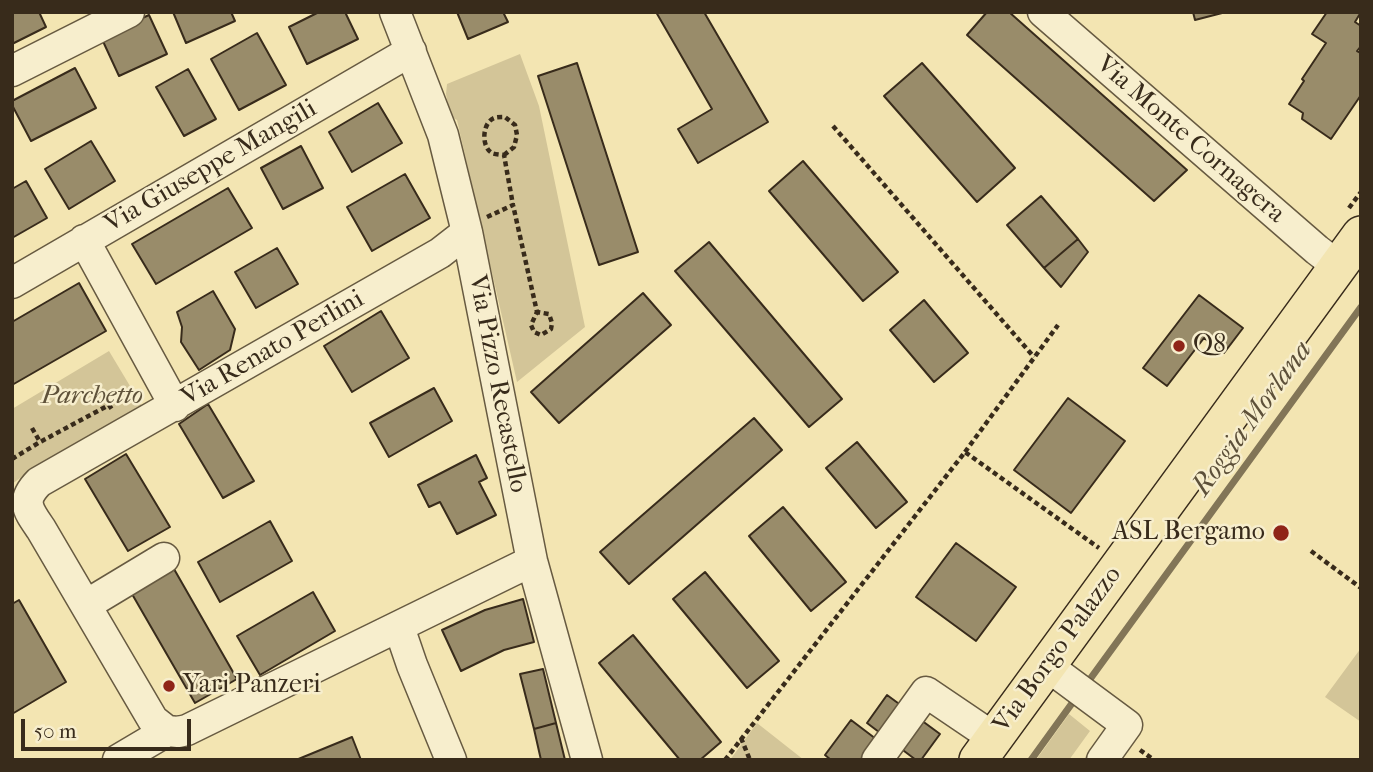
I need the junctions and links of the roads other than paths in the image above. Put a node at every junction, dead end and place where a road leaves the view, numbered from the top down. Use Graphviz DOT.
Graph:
graph roads {
  1 [pos="129,12"];
  2 [pos="395,12"];
  3 [pos="1043,12"];
  4 [pos="411,51"];
  5 [pos="12,71"];
  6 [pos="467,232"];
  7 [pos="1361,235"];
  8 [pos="84,240"];
  9 [pos="1338,266"];
  10 [pos="12,283"];
  11 [pos="175,406"];
  12 [pos="164,558"];
  13 [pos="532,561"];
  14 [pos="86,605"];
  15 [pos="399,627"];
  16 [pos="1053,671"];
  17 [pos="167,731"];
  18 [pos="986,749"];
  19 [pos="118,760"];
  20 [pos="451,760"];
  21 [pos="587,760"];
  22 [pos="877,760"];
  23 [pos="1102,760"];
  1 -- 5 [label="street"];
  2 -- 4 [label="street, Via Pizzo Recastello"];
  3 -- 9 [label="street, Via Monte Cornagera"];
  4 -- 6 [label="street, Via Pizzo Recastello"];
  4 -- 8 [label="street, Via Giuseppe Mangili"];
  6 -- 11 [label="street, Via Renato Perlini"];
  6 -- 13 [label="street, Via Pizzo Recastello"];
  7 -- 9 [label="main road, Via Borgo Palazzo"];
  8 -- 10 [label="street, Via Giuseppe Mangili"];
  8 -- 11 [label="street"];
  9 -- 16 [label="main road, Via Borgo Palazzo"];
  11 -- 14 [label="street, Via Renato Perlini"];
  12 -- 14 [label="street"];
  13 -- 15 [label="street"];
  13 -- 21 [label="street, Via Pizzo Recastello"];
  14 -- 17 [label="street"];
  15 -- 17 [label="street"];
  15 -- 20 [label="street"];
  16 -- 18 [label="main road, Via Borgo Palazzo"];
  16 -- 23 [label="street"];
  17 -- 19 [label="street"];
  18 -- 22 [label="street"];
}
